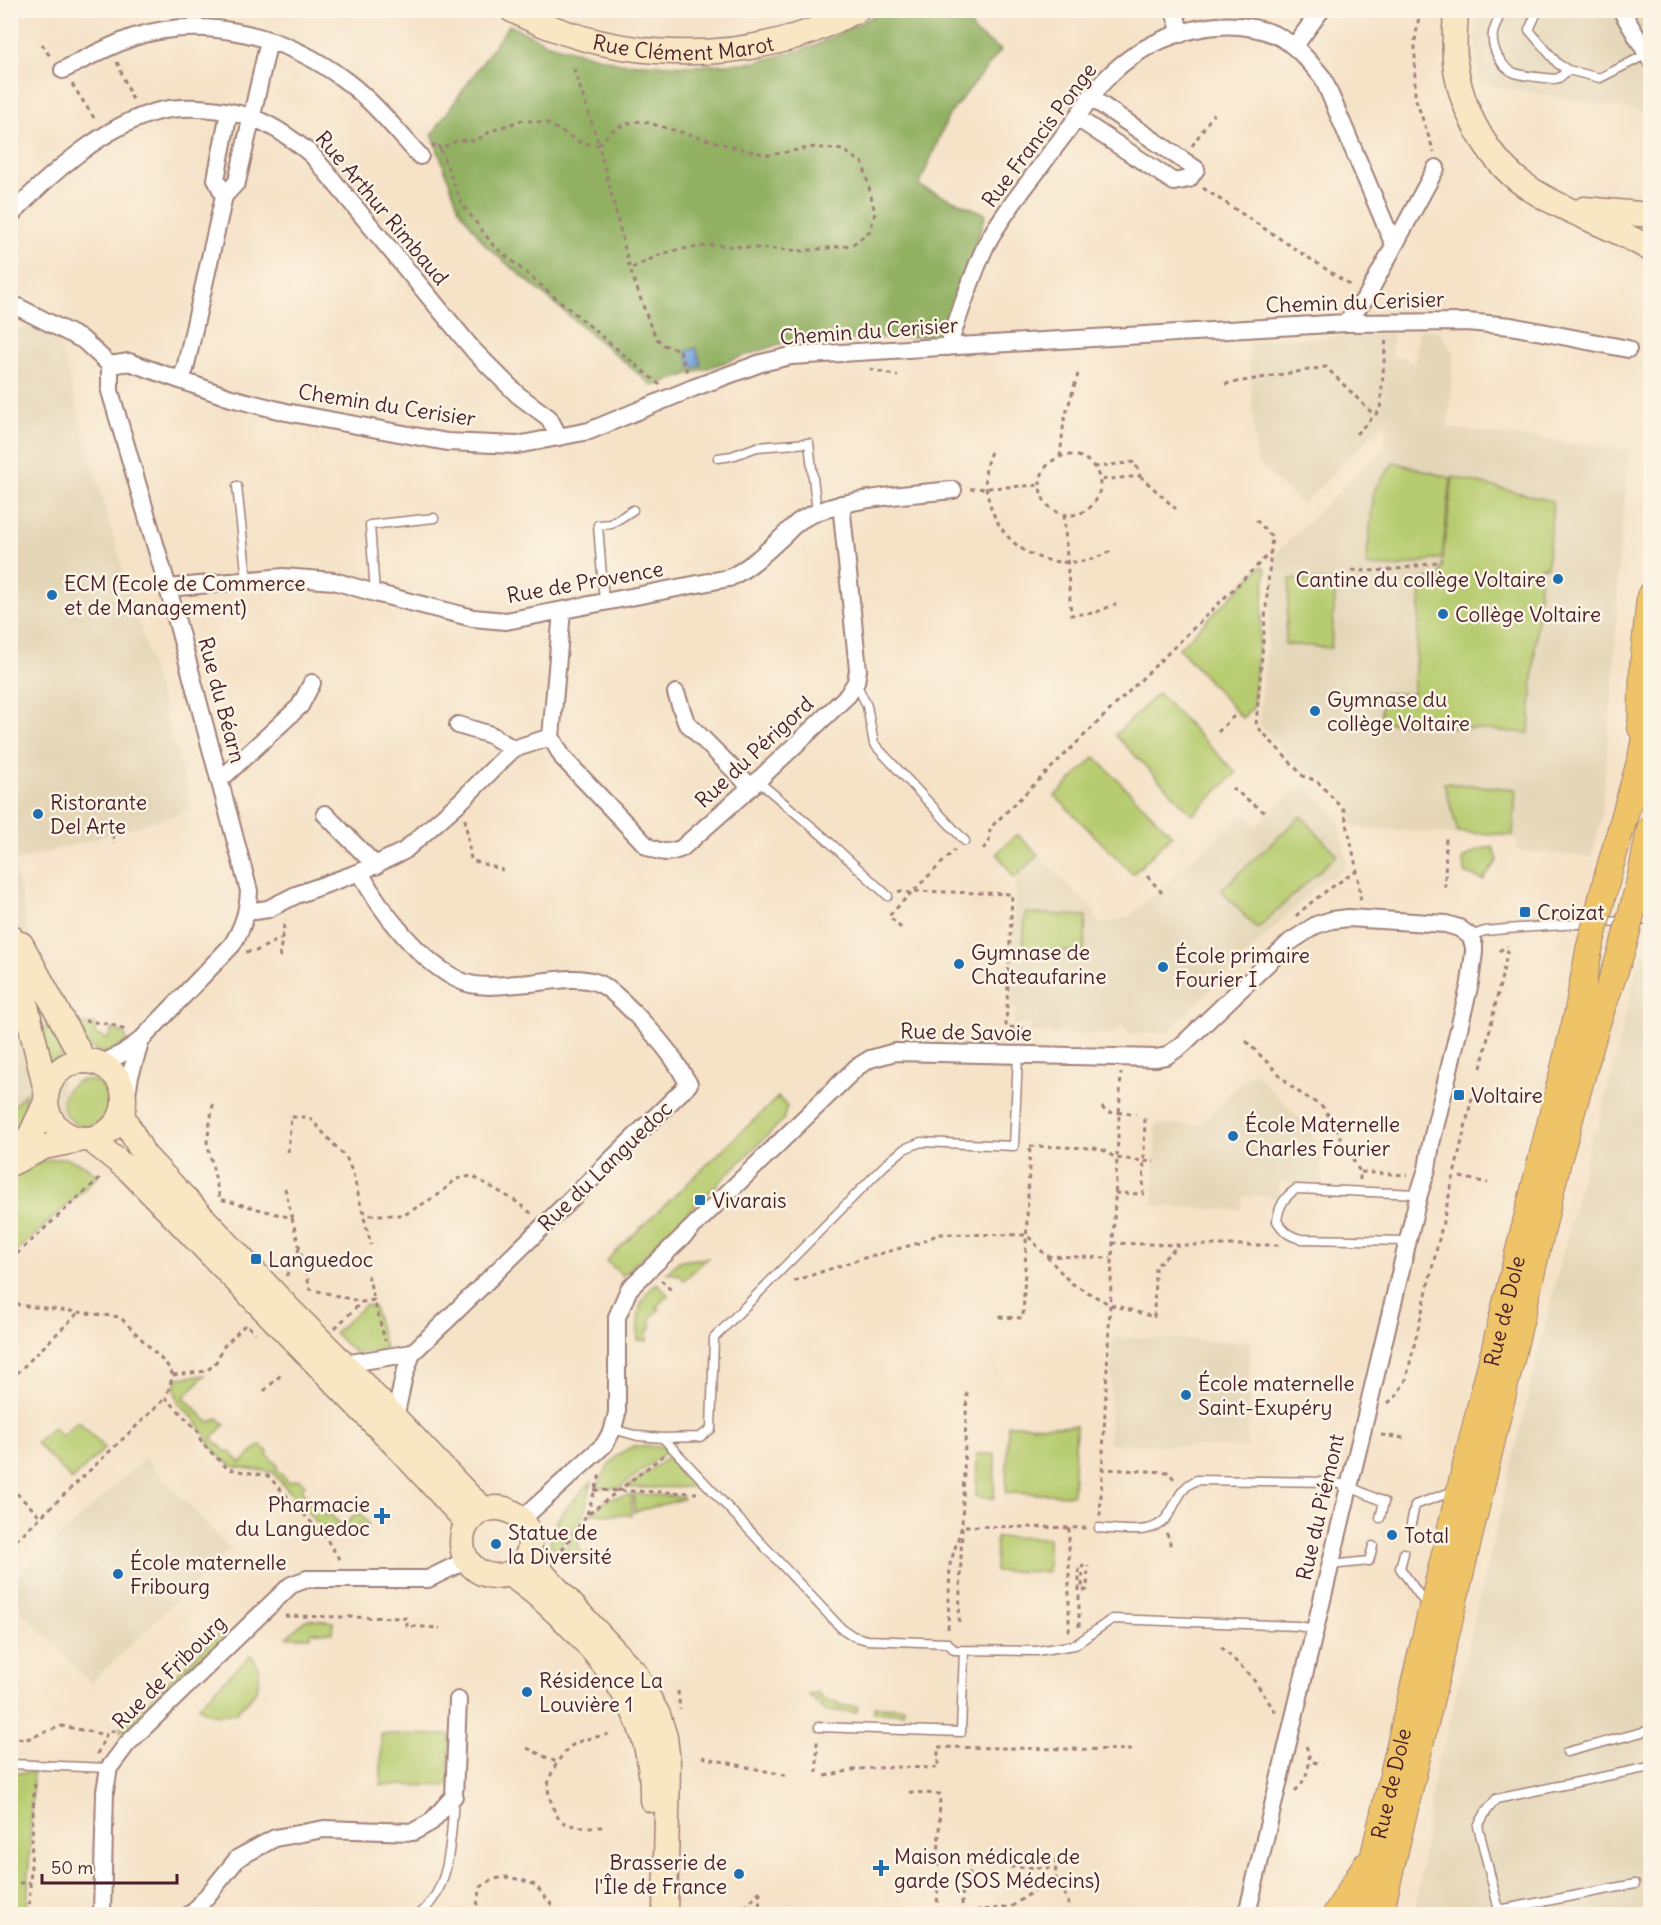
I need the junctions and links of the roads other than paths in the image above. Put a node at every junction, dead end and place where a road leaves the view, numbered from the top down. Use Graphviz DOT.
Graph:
graph roads {
  1 [pos="512,10"];
  2 [pos="857,10"];
  3 [pos="1174,10"];
  4 [pos="1321,10"];
  5 [pos="1501,10"];
  6 [pos="1538,10"];
  7 [pos="1621,10"];
  8 [pos="1457,16"];
  9 [pos="1181,34"];
  10 [pos="268,39"];
  11 [pos="1294,47"];
  12 [pos="1649,56"];
  13 [pos="63,70"];
  14 [pos="1568,70"];
  15 [pos="1090,97"];
  16 [pos="229,112"];
  17 [pos="250,117"];
  18 [pos="1077,118"];
  19 [pos="420,156"];
  20 [pos="1436,168"];
  21 [pos="224,196"];
  22 [pos="1558,204"];
  23 [pos="1650,215"];
  24 [pos="10,216"];
  25 [pos="1394,245"];
  26 [pos="1650,249"];
  27 [pos="10,303"];
  28 [pos="1346,323"];
  29 [pos="948,347"];
  30 [pos="1628,348"];
  31 [pos="110,365"];
  32 [pos="180,379"];
  33 [pos="559,437"];
  34 [pos="718,458"];
  35 [pos="237,486"];
  36 [pos="953,490"];
  37 [pos="841,504"];
  38 [pos="633,510"];
  39 [pos="817,512"];
  40 [pos="434,518"];
  41 [pos="247,580"];
  42 [pos="168,588"];
  43 [pos="375,593"];
  44 [pos="1650,596"];
  45 [pos="604,603"];
  46 [pos="562,611"];
  47 [pos="856,682"];
  48 [pos="312,683"];
  49 [pos="676,693"];
  50 [pos="1650,709"];
  51 [pos="458,725"];
  52 [pos="551,737"];
  53 [pos="513,748"];
  54 [pos="1641,758"];
  55 [pos="220,780"];
  56 [pos="755,784"];
  57 [pos="325,814"];
  58 [pos="1650,829"];
  59 [pos="965,841"];
  60 [pos="368,869"];
  61 [pos="888,896"];
  62 [pos="248,909"];
  63 [pos="1650,919"];
  64 [pos="10,924"];
  65 [pos="10,936"];
  66 [pos="1470,936"];
  67 [pos="135,1036"];
  68 [pos="1018,1055"];
  69 [pos="93,1063"];
  70 [pos="46,1097"];
  71 [pos="123,1110"];
  72 [pos="85,1140"];
  73 [pos="11,1163"];
  74 [pos="1419,1194"];
  75 [pos="1407,1241"];
  76 [pos="412,1353"];
  77 [pos="344,1364"];
  78 [pos="395,1418"];
  79 [pos="613,1429"];
  80 [pos="663,1438"];
  81 [pos="1348,1486"];
  82 [pos="1460,1489"];
  83 [pos="475,1516"];
  84 [pos="1380,1518"];
  85 [pos="522,1519"];
  86 [pos="1411,1524"];
  87 [pos="1099,1528"];
  88 [pos="1372,1546"];
  89 [pos="529,1551"];
  90 [pos="1404,1553"];
  91 [pos="466,1560"];
  92 [pos="1330,1566"];
  93 [pos="509,1574"];
  94 [pos="1431,1613"];
  95 [pos="1314,1629"];
  96 [pos="964,1650"];
  97 [pos="458,1700"];
  98 [pos="819,1727"];
  99 [pos="1650,1730"];
  100 [pos="1567,1752"];
  101 [pos="10,1764"];
  102 [pos="1650,1767"];
  103 [pos="109,1768"];
  104 [pos="454,1796"];
  105 [pos="1375,1851"];
  106 [pos="1635,1884"];
  107 [pos="1386,1889"];
  108 [pos="102,1914"];
  109 [pos="190,1914"];
  110 [pos="420,1914"];
  111 [pos="650,1914"];
  112 [pos="665,1914"];
  113 [pos="1247,1914"];
  114 [pos="1336,1914"];
  115 [pos="1360,1914"];
  116 [pos="1380,1914"];
  117 [pos="1394,1914"];
  1 -- 2 [label="street, Rue Clément Marot"];
  3 -- 9 [label="street"];
  4 -- 11 [label="street"];
  5 -- 14 [label="lane"];
  6 -- 14 [label="lane"];
  7 -- 12 [label="street"];
  8 -- 22 [label="street"];
  9 -- 11 [label="street, Rue Francis Ponge"];
  9 -- 15 [label="street, Rue Francis Ponge"];
  10 -- 13 [label="street"];
  10 -- 17 [label="street"];
  10 -- 19 [label="street"];
  11 -- 25 [label="street, Rue Francis Ponge"];
  12 -- 14 [label="lane"];
  15 -- 18 [label="street, Rue Francis Ponge"];
  15 -- 18 [label="street"];
  16 -- 17 [label="street, Rue Arthur Rimbaud"];
  16 -- 21 [label="street"];
  16 -- 24 [label="street, Rue Arthur Rimbaud"];
  17 -- 21 [label="street"];
  17 -- 33 [label="street, Rue Arthur Rimbaud"];
  18 -- 29 [label="street, Rue Francis Ponge"];
  20 -- 25 [label="street"];
  21 -- 32 [label="street"];
  22 -- 23 [label="street"];
  22 -- 26 [label="street"];
  25 -- 28 [label="street"];
  27 -- 31 [label="street"];
  28 -- 29 [label="street, Chemin du Cerisier"];
  28 -- 30 [label="street, Chemin du Cerisier"];
  29 -- 33 [label="street, Chemin du Cerisier"];
  31 -- 32 [label="street, Chemin du Cerisier"];
  31 -- 42 [label="street, Rue du Béarn"];
  32 -- 33 [label="street, Chemin du Cerisier"];
  34 -- 39 [label="lane"];
  35 -- 41 [label="lane"];
  36 -- 37 [label="street, Rue de Provence"];
  37 -- 39 [label="street, Rue de Provence"];
  37 -- 47 [label="street"];
  38 -- 45 [label="lane"];
  39 -- 45 [label="street, Rue de Provence"];
  40 -- 43 [label="lane"];
  41 -- 42 [label="street, Rue de Provence"];
  41 -- 43 [label="street, Rue de Provence"];
  42 -- 55 [label="street, Rue du Béarn"];
  43 -- 46 [label="street, Rue de Provence"];
  44 -- 54 [label="main road"];
  45 -- 46 [label="street, Rue de Provence"];
  46 -- 52 [label="street"];
  47 -- 56 [label="street, Rue du Périgord"];
  47 -- 59 [label="lane"];
  48 -- 55 [label="street"];
  49 -- 56 [label="street"];
  50 -- 54 [label="main road, Rue de Dole"];
  51 -- 53 [label="street"];
  52 -- 53 [label="street"];
  52 -- 56 [label="street, Rue du Périgord"];
  53 -- 60 [label="street"];
  54 -- 82 [label="main road, Rue de Dole, bridge"];
  55 -- 62 [label="street, Rue du Béarn"];
  56 -- 61 [label="lane"];
  57 -- 60 [label="street"];
  58 -- 107 [label="main road, Rue de Dole, bridge"];
  60 -- 62 [label="street"];
  60 -- 76 [label="street, Rue du Languedoc"];
  62 -- 67 [label="street"];
  63 -- 66 [label="lane"];
  64 -- 69 [label="street"];
  65 -- 70 [label="street"];
  66 -- 68 [label="street, Rue de Savoie"];
  66 -- 74 [label="street, Rue du Piémont"];
  67 -- 69 [label="street"];
  67 -- 71 [label="street"];
  68 -- 79 [label="street, Rue de Savoie"];
  68 -- 80 [label="lane"];
  69 -- 70 [label="street"];
  69 -- 71 [label="street"];
  70 -- 72 [label="street"];
  70 -- 73 [label="street"];
  71 -- 72 [label="street"];
  71 -- 77 [label="street"];
  72 -- 73 [label="street"];
  72 -- 83 [label="street"];
  74 -- 75 [label="street, Rue du Piémont"];
  74 -- 75 [label="lane"];
  75 -- 81 [label="street, Rue du Piémont"];
  76 -- 77 [label="street"];
  76 -- 78 [label="street, Rue du Languedoc"];
  77 -- 78 [label="street"];
  78 -- 83 [label="street"];
  79 -- 80 [label="lane"];
  79 -- 85 [label="street, Rue de Savoie"];
  80 -- 96 [label="lane"];
  81 -- 84 [label="lane"];
  81 -- 87 [label="lane"];
  81 -- 92 [label="street, Rue du Piémont"];
  82 -- 86 [label="lane"];
  82 -- 94 [label="main road, Rue de Dole"];
  83 -- 85 [label="street"];
  83 -- 91 [label="street"];
  85 -- 89 [label="street"];
  88 -- 92 [label="lane"];
  89 -- 93 [label="street"];
  89 -- 112 [label="street"];
  90 -- 94 [label="lane"];
  91 -- 93 [label="street"];
  91 -- 103 [label="street, Rue de Fribourg"];
  92 -- 95 [label="street, Rue du Piémont"];
  93 -- 111 [label="street"];
  94 -- 105 [label="main road, Rue de Dole"];
  95 -- 96 [label="lane"];
  95 -- 113 [label="street, Rue du Piémont"];
  96 -- 98 [label="lane"];
  97 -- 104 [label="street"];
  99 -- 100 [label="lane"];
  101 -- 103 [label="lane"];
  102 -- 106 [label="lane"];
  103 -- 108 [label="street, Rue de Fribourg"];
  104 -- 109 [label="street"];
  104 -- 110 [label="lane"];
  105 -- 114 [label="main road"];
  105 -- 115 [label="main road, Rue de Dole"];
  107 -- 116 [label="main road, Rue de Dole"];
  107 -- 117 [label="main road"];
}
